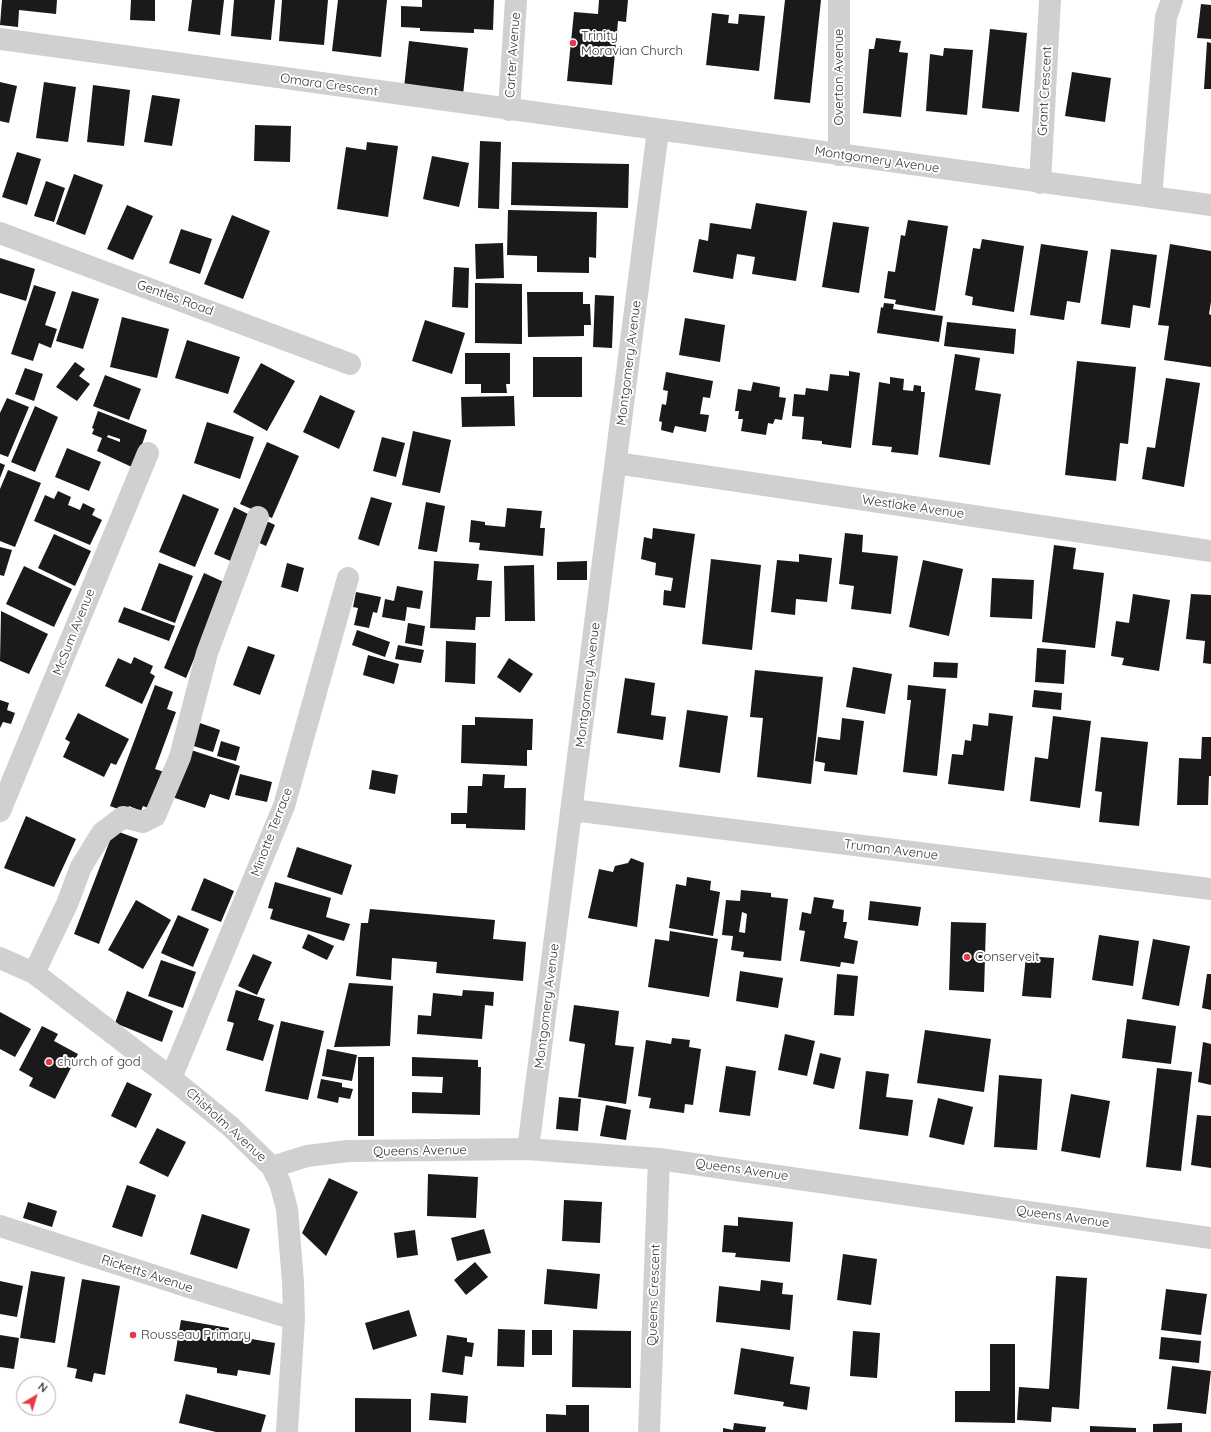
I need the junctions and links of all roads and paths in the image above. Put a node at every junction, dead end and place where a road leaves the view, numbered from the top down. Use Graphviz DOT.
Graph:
graph roads {
  1 [pos="516,0"];
  2 [pos="839,0"];
  3 [pos="1050,0"];
  4 [pos="1172,0"];
  5 [pos="0,40"];
  6 [pos="509,110"];
  7 [pos="658,130"];
  8 [pos="838,155"];
  9 [pos="1040,183"];
  10 [pos="1151,197"];
  11 [pos="1211,205"];
  12 [pos="0,233"];
  13 [pos="350,364"];
  14 [pos="148,453"];
  15 [pos="616,463"];
  16 [pos="258,517"];
  17 [pos="1211,551"];
  18 [pos="348,578"];
  19 [pos="572,810"];
  20 [pos="0,811"];
  21 [pos="1211,889"];
  22 [pos="0,958"];
  23 [pos="34,973"];
  24 [pos="171,1078"];
  25 [pos="528,1149"];
  26 [pos="659,1158"];
  27 [pos="272,1167"];
  28 [pos="0,1226"];
  29 [pos="1211,1238"];
  30 [pos="294,1319"];
  31 [pos="287,1432"];
  32 [pos="649,1432"];
  1 -- 6 [label="street, Carter Avenue"];
  2 -- 8 [label="street, Overton Avenue"];
  3 -- 9 [label="street, Grant Crescent"];
  4 -- 10 [label="street"];
  5 -- 6 [label="street, Omara Crescent"];
  6 -- 7 [label="street, Omara Crescent"];
  7 -- 8 [label="street, Montgomery Avenue"];
  7 -- 15 [label="street, Montgomery Avenue"];
  8 -- 9 [label="street, Montgomery Avenue"];
  9 -- 10 [label="street, Montgomery Avenue"];
  10 -- 11 [label="street, Montgomery Avenue"];
  12 -- 13 [label="street, Gentles Road"];
  14 -- 20 [label="street, McSum Avenue"];
  15 -- 17 [label="street, Westlake Avenue"];
  15 -- 19 [label="street, Montgomery Avenue"];
  16 -- 23 [label="street"];
  18 -- 24 [label="street, Minotte Terrace"];
  19 -- 21 [label="street, Truman Avenue"];
  19 -- 25 [label="street, Montgomery Avenue"];
  22 -- 23 [label="street, Chisholm Avenue"];
  23 -- 24 [label="street, Chisholm Avenue"];
  24 -- 27 [label="street, Chisholm Avenue"];
  25 -- 26 [label="street, Queens Avenue"];
  25 -- 27 [label="street, Queens Avenue"];
  26 -- 29 [label="street, Queens Avenue"];
  26 -- 32 [label="street, Queens Crescent"];
  27 -- 30 [label="street, Chisholm Avenue"];
  28 -- 30 [label="street, Ricketts Avenue"];
  30 -- 31 [label="street, Chisholm Avenue"];
}
